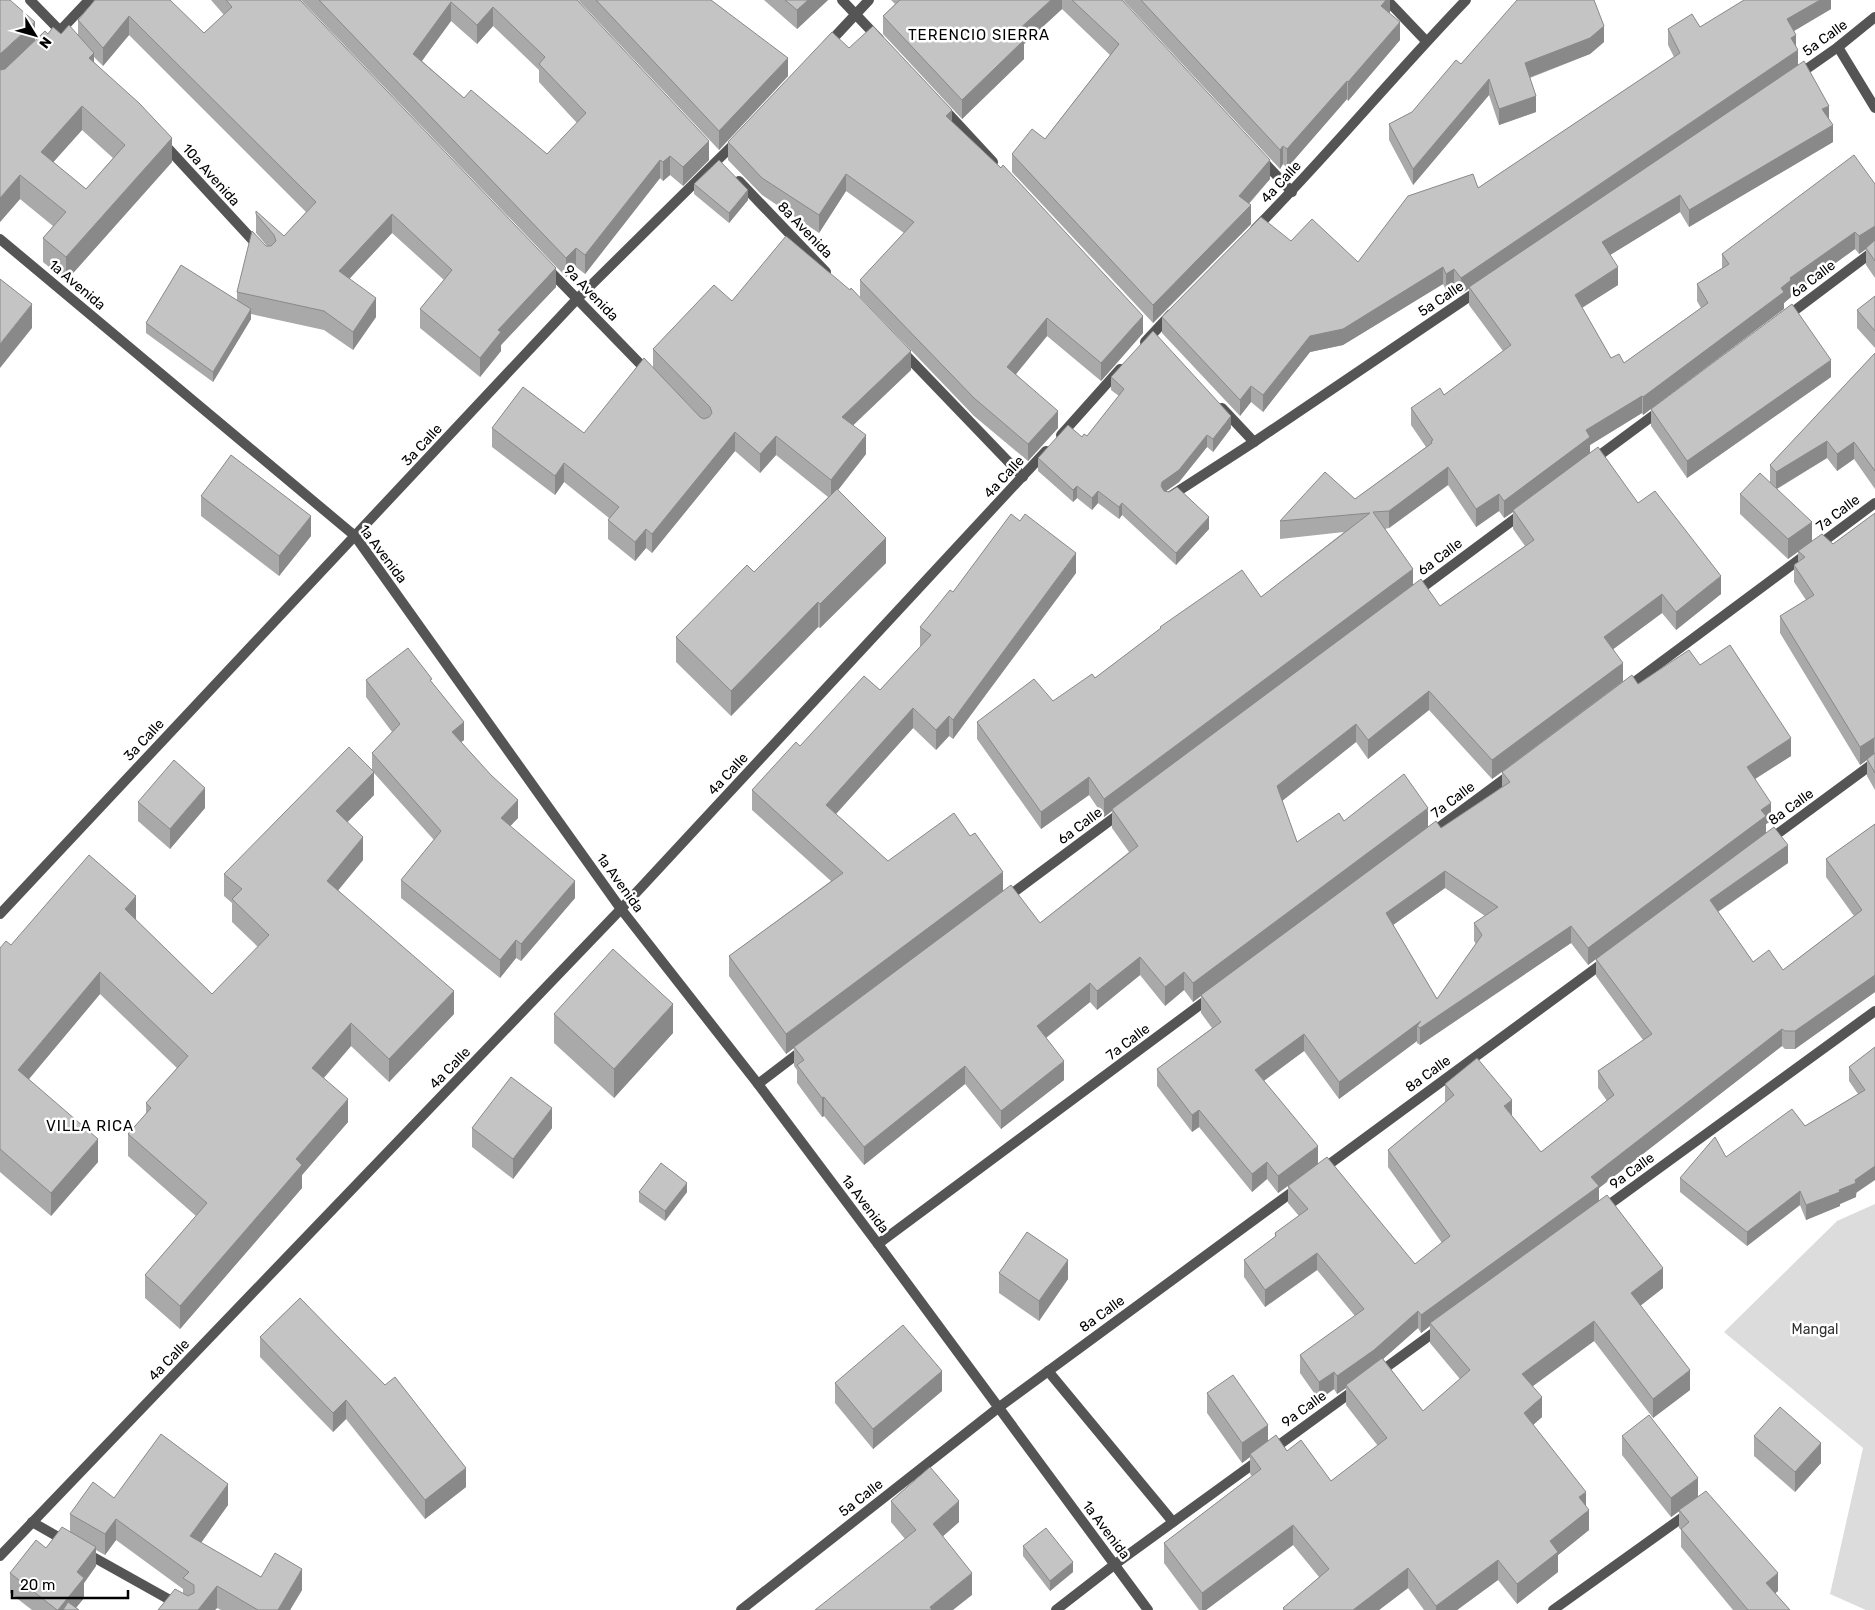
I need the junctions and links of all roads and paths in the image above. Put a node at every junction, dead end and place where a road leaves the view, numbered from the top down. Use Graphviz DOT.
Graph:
graph roads {
  1 [pos="30,0"];
  2 [pos="89,0"];
  3 [pos="842,0"];
  4 [pos="869,0"];
  5 [pos="1387,0"];
  6 [pos="1466,0"];
  7 [pos="856,14"];
  8 [pos="1875,17"];
  9 [pos="61,31"];
  10 [pos="1426,41"];
  11 [pos="47,43"];
  12 [pos="1838,47"];
  13 [pos="890,50"];
  14 [pos="81,53"];
  15 [pos="817,56"];
  16 [pos="1789,81"];
  17 [pos="937,101"];
  18 [pos="1875,108"];
  19 [pos="745,132"];
  20 [pos="155,134"];
  21 [pos="1252,149"];
  22 [pos="722,163"];
  23 [pos="997,167"];
  24 [pos="1292,192"];
  25 [pos="1250,235"];
  26 [pos="0,239"];
  27 [pos="1875,250"];
  28 [pos="269,258"];
  29 [pos="544,264"];
  30 [pos="836,282"];
  31 [pos="1484,287"];
  32 [pos="577,299"];
  33 [pos="1180,305"];
  34 [pos="1779,322"];
  35 [pos="892,340"];
  36 [pos="1139,348"];
  37 [pos="1126,362"];
  38 [pos="658,382"];
  39 [pos="1213,399"];
  40 [pos="1668,405"];
  41 [pos="1254,442"];
  42 [pos="1588,465"];
  43 [pos="1023,477"];
  44 [pos="1168,497"];
  45 [pos="1875,503"];
  46 [pos="1532,506"];
  47 [pos="355,536"];
  48 [pos="1404,602"];
  49 [pos="1620,693"];
  50 [pos="1875,762"];
  51 [pos="1516,770"];
  52 [pos="1133,804"];
  53 [pos="1421,841"];
  54 [pos="1763,845"];
  55 [pos="997,905"];
  56 [pos="621,909"];
  57 [pos="0,914"];
  58 [pos="1618,951"];
  59 [pos="1221,989"];
  60 [pos="1875,1011"];
  61 [pos="814,1042"];
  62 [pos="758,1084"];
  63 [pos="1593,1216"];
  64 [pos="878,1244"];
  65 [pos="1448,1322"];
  66 [pos="1048,1371"];
  67 [pos="998,1408"];
  68 [pos="1698,1506"];
  69 [pos="32,1522"];
  70 [pos="1173,1522"];
  71 [pos="0,1556"];
  72 [pos="1114,1565"];
  73 [pos="188,1610"];
  74 [pos="741,1610"];
  75 [pos="1056,1610"];
  76 [pos="1148,1610"];
  77 [pos="1553,1610"];
  1 -- 9 [label="street"];
  2 -- 9 [label="street"];
  3 -- 7 [label="street"];
  4 -- 7 [label="street"];
  5 -- 10 [label="street"];
  6 -- 10 [label="street, 4a Calle"];
  7 -- 13 [label="street"];
  7 -- 15 [label="street"];
  8 -- 12 [label="street, 5a Calle"];
  9 -- 11 [label="street"];
  9 -- 14 [label="street"];
  10 -- 24 [label="street, 4a Calle"];
  12 -- 16 [label="street, 5a Calle"];
  12 -- 18 [label="street"];
  17 -- 23 [label="street"];
  19 -- 22 [label="street, 3a Calle"];
  20 -- 28 [label="street, 10a Avenida"];
  21 -- 24 [label="street"];
  22 -- 30 [label="street, 8a Avenida"];
  22 -- 32 [label="street, 3a Calle"];
  24 -- 25 [label="street, 4a Calle"];
  26 -- 47 [label="street, 1a Avenida"];
  27 -- 34 [label="street, 6a Calle"];
  29 -- 32 [label="street, 9a Avenida"];
  31 -- 41 [label="street, 5a Calle"];
  32 -- 38 [label="street, 9a Avenida"];
  32 -- 47 [label="street, 3a Calle"];
  33 -- 36 [label="street"];
  35 -- 43 [label="street"];
  37 -- 43 [label="street, 4a Calle"];
  39 -- 41 [label="street"];
  40 -- 42 [label="street"];
  41 -- 44 [label="street, 5a Calle"];
  43 -- 56 [label="street, 4a Calle"];
  45 -- 49 [label="street, 7a Calle"];
  46 -- 48 [label="street, 6a Calle"];
  47 -- 56 [label="street, 1a Avenida"];
  47 -- 57 [label="street, 3a Calle"];
  50 -- 54 [label="street, 8a Calle"];
  51 -- 53 [label="street, 7a Calle"];
  52 -- 55 [label="street, 6a Calle"];
  56 -- 62 [label="street, 1a Avenida"];
  56 -- 69 [label="street, 4a Calle"];
  58 -- 66 [label="street, 8a Calle"];
  59 -- 64 [label="street, 7a Calle"];
  60 -- 63 [label="street, 9a Calle"];
  61 -- 62 [label="street"];
  62 -- 64 [label="street, 1a Avenida"];
  64 -- 67 [label="street, 1a Avenida"];
  65 -- 70 [label="street, 9a Calle"];
  66 -- 67 [label="street, 8a Calle"];
  66 -- 70 [label="street"];
  67 -- 72 [label="street, 1a Avenida"];
  67 -- 74 [label="street, 5a Calle"];
  68 -- 77 [label="street"];
  69 -- 71 [label="street, 4a Calle"];
  69 -- 73 [label="street"];
  70 -- 72 [label="street, 9a Calle"];
  72 -- 75 [label="street, 9a Calle"];
  72 -- 76 [label="street, 1a Avenida"];
}
